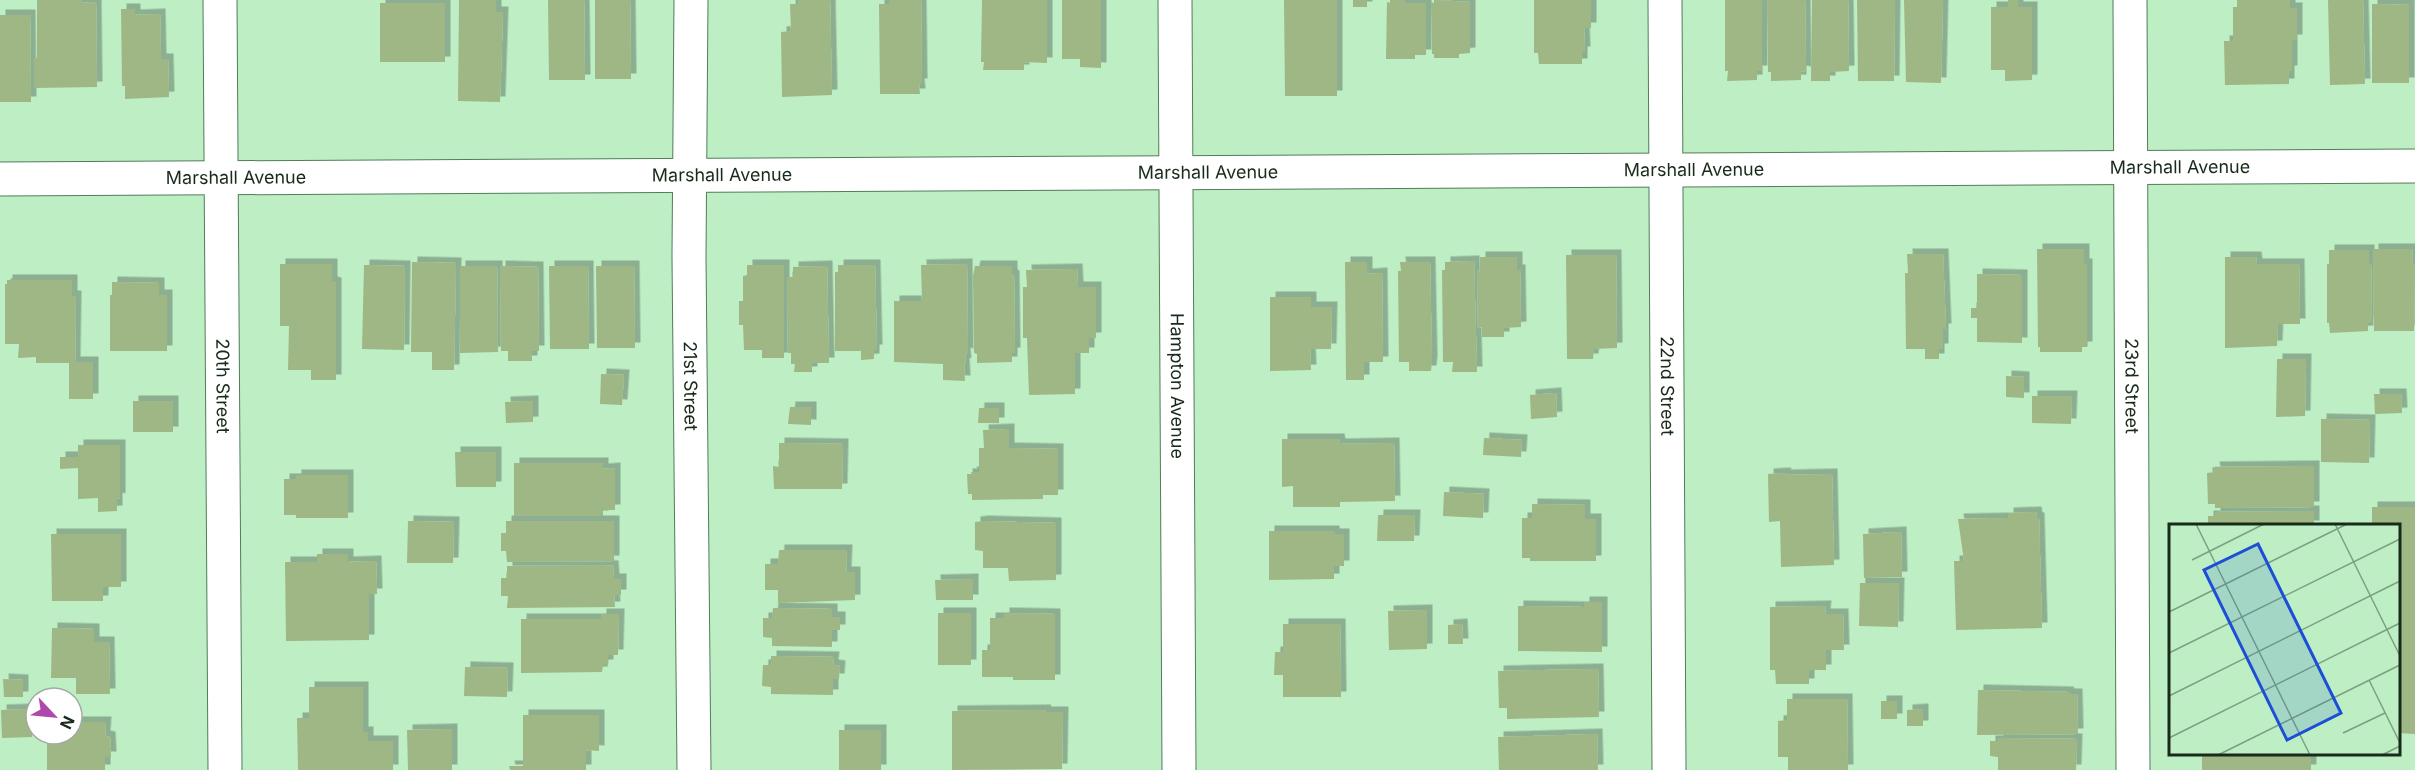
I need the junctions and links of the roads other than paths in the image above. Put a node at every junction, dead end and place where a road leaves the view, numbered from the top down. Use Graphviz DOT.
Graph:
graph roads {
  1 [pos="220,0"];
  2 [pos="691,0"];
  3 [pos="1175,0"];
  4 [pos="1665,0"];
  5 [pos="2130,0"];
  6 [pos="2415,166"];
  7 [pos="2130,168"];
  8 [pos="1666,170"];
  9 [pos="1176,174"];
  10 [pos="691,177"];
  11 [pos="222,178"];
  12 [pos="0,179"];
  13 [pos="225,770"];
  14 [pos="694,770"];
  15 [pos="1179,770"];
  16 [pos="1669,770"];
  17 [pos="2133,770"];
  1 -- 11 [label="street, 20th Street"];
  2 -- 10 [label="street, 21st Street"];
  3 -- 9 [label="street, Hampton Avenue"];
  4 -- 8 [label="street, 22nd Street"];
  5 -- 7 [label="street, 23rd Street"];
  6 -- 7 [label="street, Marshall Avenue"];
  7 -- 8 [label="street, Marshall Avenue"];
  7 -- 17 [label="street, 23rd Street"];
  8 -- 9 [label="street, Marshall Avenue"];
  8 -- 16 [label="street, 22nd Street"];
  9 -- 10 [label="street, Marshall Avenue"];
  9 -- 15 [label="street, Hampton Avenue"];
  10 -- 11 [label="street, Marshall Avenue"];
  10 -- 14 [label="street, 21st Street"];
  11 -- 12 [label="street, Marshall Avenue"];
  11 -- 13 [label="street, 20th Street"];
}
